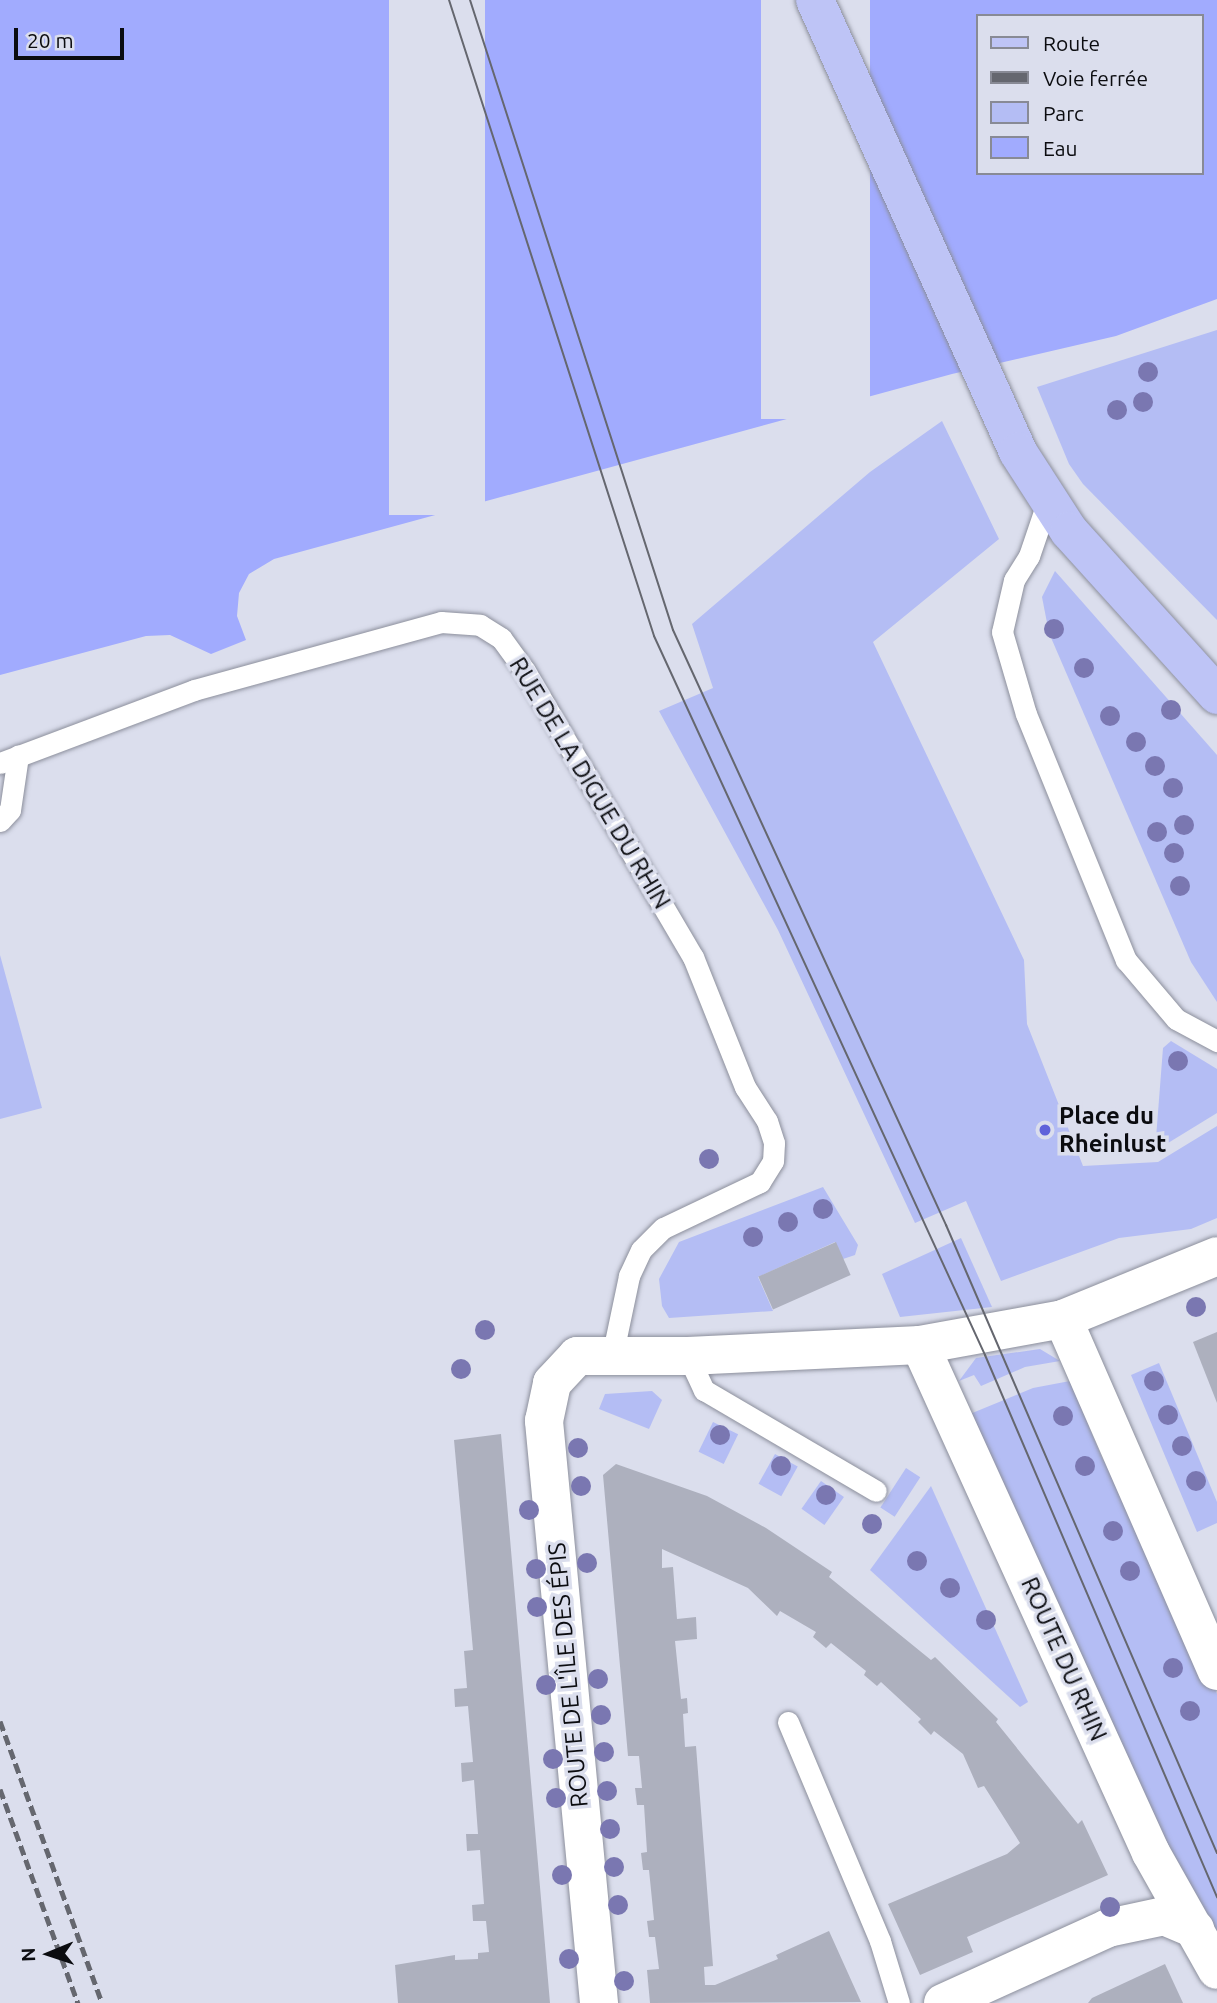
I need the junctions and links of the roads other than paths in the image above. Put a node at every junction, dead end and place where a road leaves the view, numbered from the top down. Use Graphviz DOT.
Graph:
graph roads {
  1 [pos="815,0"];
  2 [pos="1047,503"];
  3 [pos="1217,695"];
  4 [pos="9,760"];
  5 [pos="0,821"];
  6 [pos="1217,1041"];
  7 [pos="1217,1256"];
  8 [pos="1062,1319"];
  9 [pos="920,1345"];
  10 [pos="688,1356"];
  11 [pos="594,1357"];
  12 [pos="876,1491"];
  13 [pos="1217,1671"];
  14 [pos="788,1722"];
  15 [pos="1195,1929"];
  16 [pos="1217,1970"];
  17 [pos="599,2003"];
  18 [pos="899,2003"];
  19 [pos="943,2003"];
  1 -- 2 [label="main road"];
  2 -- 3 [label="main road"];
  2 -- 6 [label="lane"];
  4 -- 5 [label="lane"];
  4 -- 11 [label="lane, RUE DE LA DIGUE DU RHIN"];
  7 -- 8 [label="street"];
  8 -- 9 [label="street"];
  8 -- 13 [label="street"];
  9 -- 10 [label="street"];
  9 -- 15 [label="street, ROUTE DU RHIN"];
  10 -- 11 [label="street"];
  10 -- 12 [label="lane"];
  11 -- 17 [label="street, ROUTE DE L'ÎLE DES ÉPIS"];
  14 -- 18 [label="lane"];
  15 -- 16 [label="street, ROUTE DU RHIN"];
  15 -- 19 [label="street"];
}
